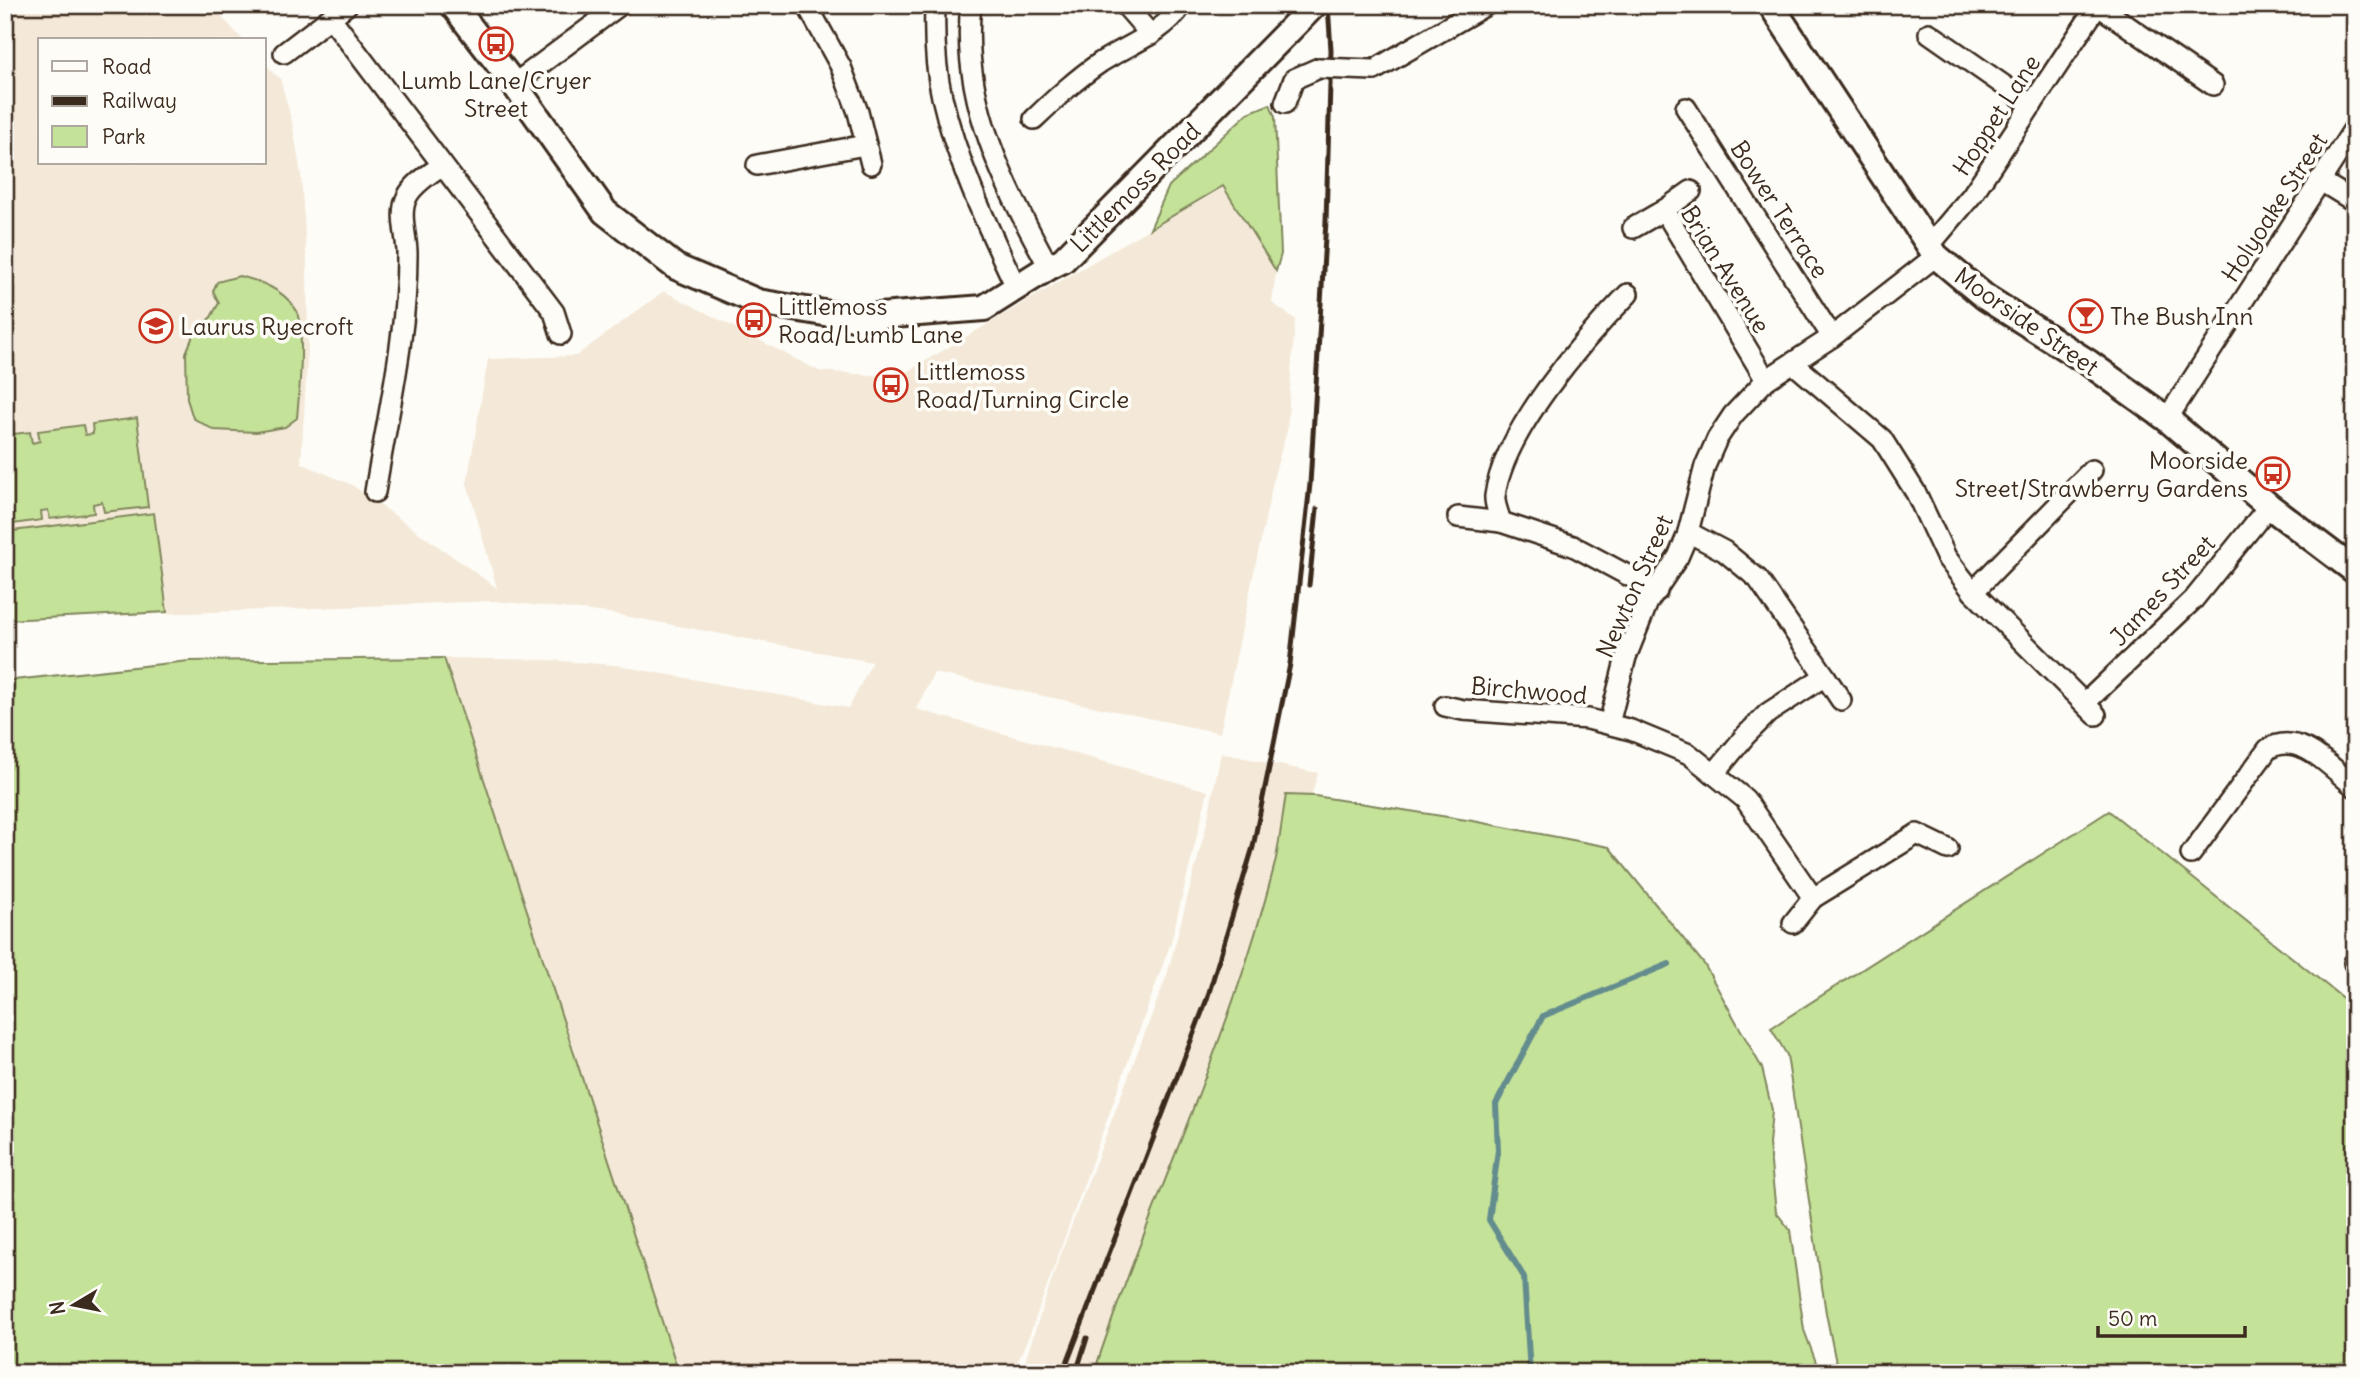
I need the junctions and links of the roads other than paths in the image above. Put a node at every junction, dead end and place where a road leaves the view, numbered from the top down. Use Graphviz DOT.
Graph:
graph roads {
  1 [pos="347,5"];
  2 [pos="453,5"];
  3 [pos="621,5"];
  4 [pos="807,5"];
  5 [pos="935,5"];
  6 [pos="971,5"];
  7 [pos="1125,5"];
  8 [pos="1182,5"];
  9 [pos="1486,5"];
  10 [pos="1771,5"];
  11 [pos="2098,5"];
  12 [pos="1314,6"];
  13 [pos="331,19"];
  14 [pos="1929,33"];
  15 [pos="1151,35"];
  16 [pos="284,53"];
  17 [pos="514,84"];
  18 [pos="2213,85"];
  19 [pos="1284,103"];
  20 [pos="2032,105"];
  21 [pos="1686,108"];
  22 [pos="1034,119"];
  23 [pos="2355,127"];
  24 [pos="865,145"];
  25 [pos="871,164"];
  26 [pos="442,165"];
  27 [pos="757,165"];
  28 [pos="2319,180"];
  29 [pos="1691,191"];
  30 [pos="2355,202"];
  31 [pos="1664,210"];
  32 [pos="1633,228"];
  33 [pos="1932,251"];
  34 [pos="1049,267"];
  35 [pos="1016,287"];
  36 [pos="1628,294"];
  37 [pos="561,334"];
  38 [pos="1832,337"];
  39 [pos="1793,363"];
  40 [pos="1766,380"];
  41 [pos="2167,419"];
  42 [pos="2092,470"];
  43 [pos="375,492"];
  44 [pos="2270,506"];
  45 [pos="1458,517"];
  46 [pos="1501,522"];
  47 [pos="1688,532"];
  48 [pos="2355,571"];
  49 [pos="1657,590"];
  50 [pos="1973,592"];
  51 [pos="1825,676"];
  52 [pos="1841,700"];
  53 [pos="1445,706"];
  54 [pos="1609,724"];
  55 [pos="1714,774"];
  56 [pos="2355,787"];
  57 [pos="1948,849"];
  58 [pos="2191,853"];
  59 [pos="1813,898"];
  60 [pos="1793,923"];
  1 -- 13 [label="street"];
  2 -- 17 [label="street, Littlemoss Road"];
  3 -- 17 [label="street"];
  4 -- 24 [label="street"];
  5 -- 35 [label="street"];
  6 -- 34 [label="street"];
  7 -- 15 [label="street"];
  8 -- 15 [label="street"];
  9 -- 19 [label="street, bridge"];
  10 -- 33 [label="street, Moorside Street"];
  11 -- 18 [label="street"];
  11 -- 20 [label="street, Hoppet Lane"];
  12 -- 34 [label="street, Littlemoss Road"];
  13 -- 16 [label="street"];
  13 -- 26 [label="street"];
  14 -- 20 [label="street"];
  15 -- 22 [label="street"];
  17 -- 35 [label="street, Littlemoss Road"];
  20 -- 33 [label="street, Hoppet Lane"];
  21 -- 38 [label="street, Bower Terrace"];
  23 -- 28 [label="street, Holyoake Street"];
  24 -- 25 [label="street"];
  24 -- 27 [label="street"];
  26 -- 37 [label="street"];
  26 -- 43 [label="street"];
  28 -- 30 [label="street"];
  28 -- 41 [label="street, Holyoake Street"];
  29 -- 31 [label="street"];
  31 -- 32 [label="street, Brian Avenue"];
  31 -- 40 [label="street, Brian Avenue"];
  33 -- 38 [label="street, Newton Street"];
  33 -- 41 [label="street, Moorside Street"];
  34 -- 35 [label="street, Littlemoss Road"];
  36 -- 46 [label="street"];
  38 -- 39 [label="street, Newton Street"];
  39 -- 40 [label="street, Newton Street"];
  39 -- 50 [label="street"];
  40 -- 47 [label="street, Newton Street"];
  41 -- 44 [label="street, Moorside Street"];
  42 -- 50 [label="street"];
  44 -- 48 [label="street, Moorside Street"];
  44 -- 50 [label="street, James Street"];
  45 -- 46 [label="street"];
  46 -- 49 [label="street"];
  47 -- 49 [label="street, Newton Street"];
  47 -- 51 [label="street"];
  49 -- 54 [label="street, Newton Street"];
  51 -- 52 [label="street"];
  51 -- 55 [label="street"];
  53 -- 54 [label="street, Birchwood"];
  54 -- 55 [label="street"];
  55 -- 59 [label="street"];
  56 -- 58 [label="street"];
  57 -- 59 [label="street"];
  59 -- 60 [label="street"];
}
